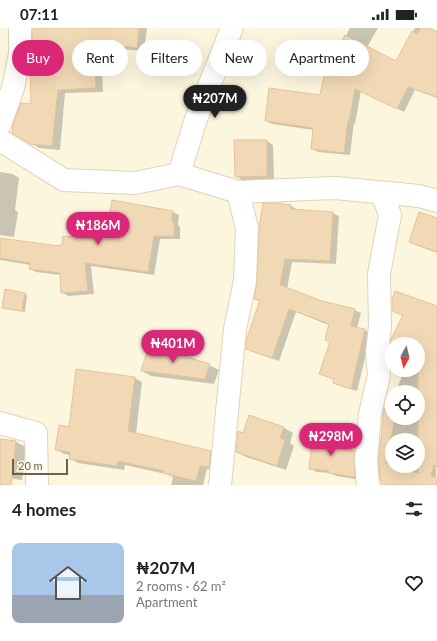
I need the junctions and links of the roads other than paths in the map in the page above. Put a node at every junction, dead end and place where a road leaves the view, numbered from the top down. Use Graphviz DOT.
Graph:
graph roads {
  1 [pos="20,28"];
  2 [pos="232,28"];
  3 [pos="0,124"];
  4 [pos="0,140"];
  5 [pos="179,174"];
  6 [pos="238,192"];
  7 [pos="382,193"];
  8 [pos="437,201"];
  9 [pos="0,423"];
  10 [pos="37,485"];
  11 [pos="220,485"];
  12 [pos="368,485"];
  1 -- 3 [label="street"];
  2 -- 5 [label="street"];
  4 -- 5 [label="street"];
  5 -- 6 [label="street"];
  6 -- 7 [label="street"];
  6 -- 11 [label="street"];
  7 -- 8 [label="street"];
  7 -- 12 [label="street"];
  9 -- 10 [label="street"];
}
